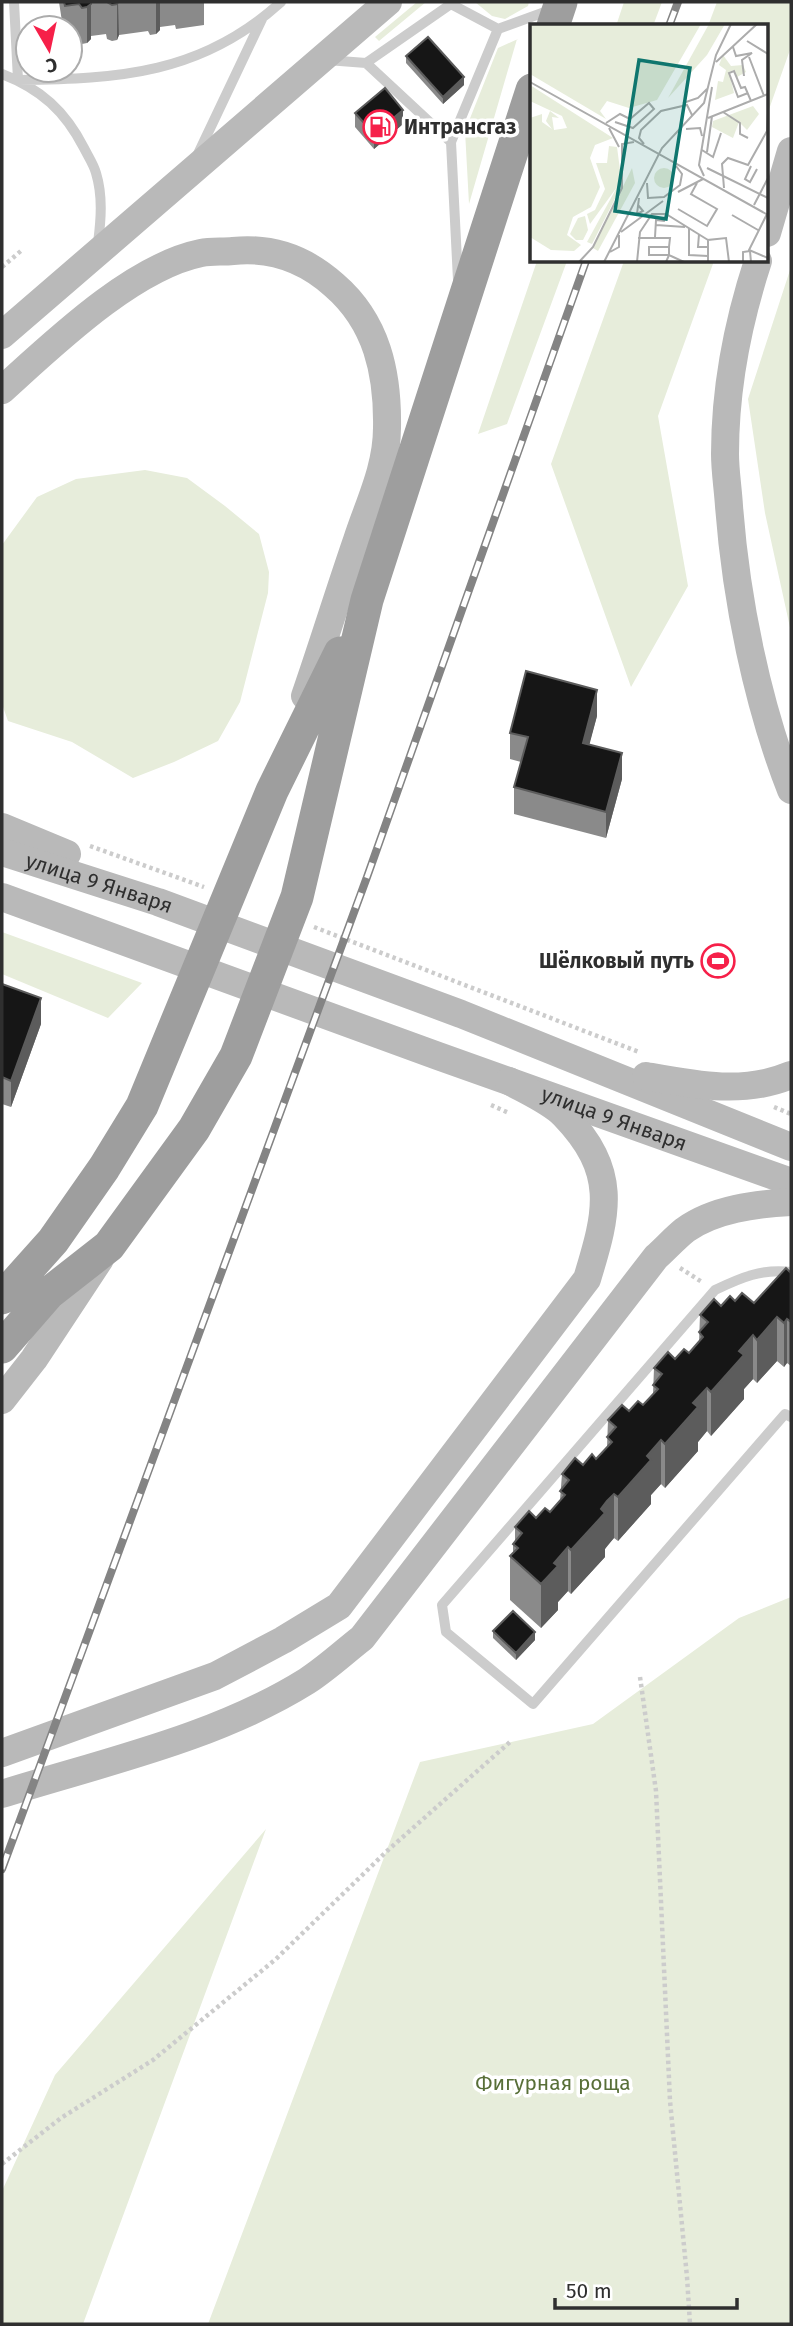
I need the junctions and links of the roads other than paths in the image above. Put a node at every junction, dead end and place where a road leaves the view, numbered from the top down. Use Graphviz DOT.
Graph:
graph roads {
  1 [pos="281,2"];
  2 [pos="388,2"];
  3 [pos="557,12"];
  4 [pos="262,19"];
  5 [pos="498,29"];
  6 [pos="322,60"];
  7 [pos="366,63"];
  8 [pos="84,79"];
  9 [pos="24,84"];
  10 [pos="530,96"];
  11 [pos="451,142"];
  12 [pos="791,151"];
  13 [pos="187,176"];
  14 [pos="768,230"];
  15 [pos="97,253"];
  16 [pos="758,262"];
  17 [pos="460,313"];
  18 [pos="2,335"];
  19 [pos="2,390"];
  20 [pos="366,600"];
  21 [pos="791,790"];
  22 [pos="272,791"];
  23 [pos="2,827"];
  24 [pos="2,852"];
  25 [pos="2,897"];
  26 [pos="158,902"];
  27 [pos="580,1061"];
  28 [pos="791,1075"];
  29 [pos="509,1081"];
  30 [pos="791,1147"];
  31 [pos="791,1182"];
  32 [pos="791,1202"];
  33 [pos="109,1246"];
  34 [pos="791,1272"];
  35 [pos="2,1298"];
  36 [pos="2,1347"];
  37 [pos="2,1400"];
  38 [pos="791,1416"];
  39 [pos="3,1753"];
  40 [pos="2,1794"];
  1 -- 4 [label="lane"];
  2 -- 6 [label="main road"];
  3 -- 5 [label="lane"];
  4 -- 8 [label="lane"];
  4 -- 13 [label="lane"];
  5 -- 7 [label="lane"];
  5 -- 11 [label="lane"];
  6 -- 7 [label="lane"];
  6 -- 13 [label="main road"];
  7 -- 11 [label="lane"];
  9 -- 15 [label="lane"];
  10 -- 17 [label="highway"];
  11 -- 17 [label="lane"];
  12 -- 14 [label="main road"];
  13 -- 15 [label="main road"];
  15 -- 18 [label="main road"];
  16 -- 21 [label="main road"];
  17 -- 20 [label="highway"];
  19 -- 22 [label="main road"];
  20 -- 22 [label="highway"];
  20 -- 33 [label="highway"];
  22 -- 35 [label="highway"];
  23 -- 26 [label="main road"];
  24 -- 26 [label="main road, улица 9 Января"];
  25 -- 29 [label="main road, улица 9 Января"];
  26 -- 27 [label="main road, улица 9 Января"];
  27 -- 28 [label="main road"];
  27 -- 30 [label="main road, улица 9 Января"];
  29 -- 31 [label="main road, улица 9 Января"];
  29 -- 39 [label="main road"];
  32 -- 40 [label="main road"];
  33 -- 36 [label="highway"];
  33 -- 37 [label="main road"];
  34 -- 38 [label="lane"];
}
